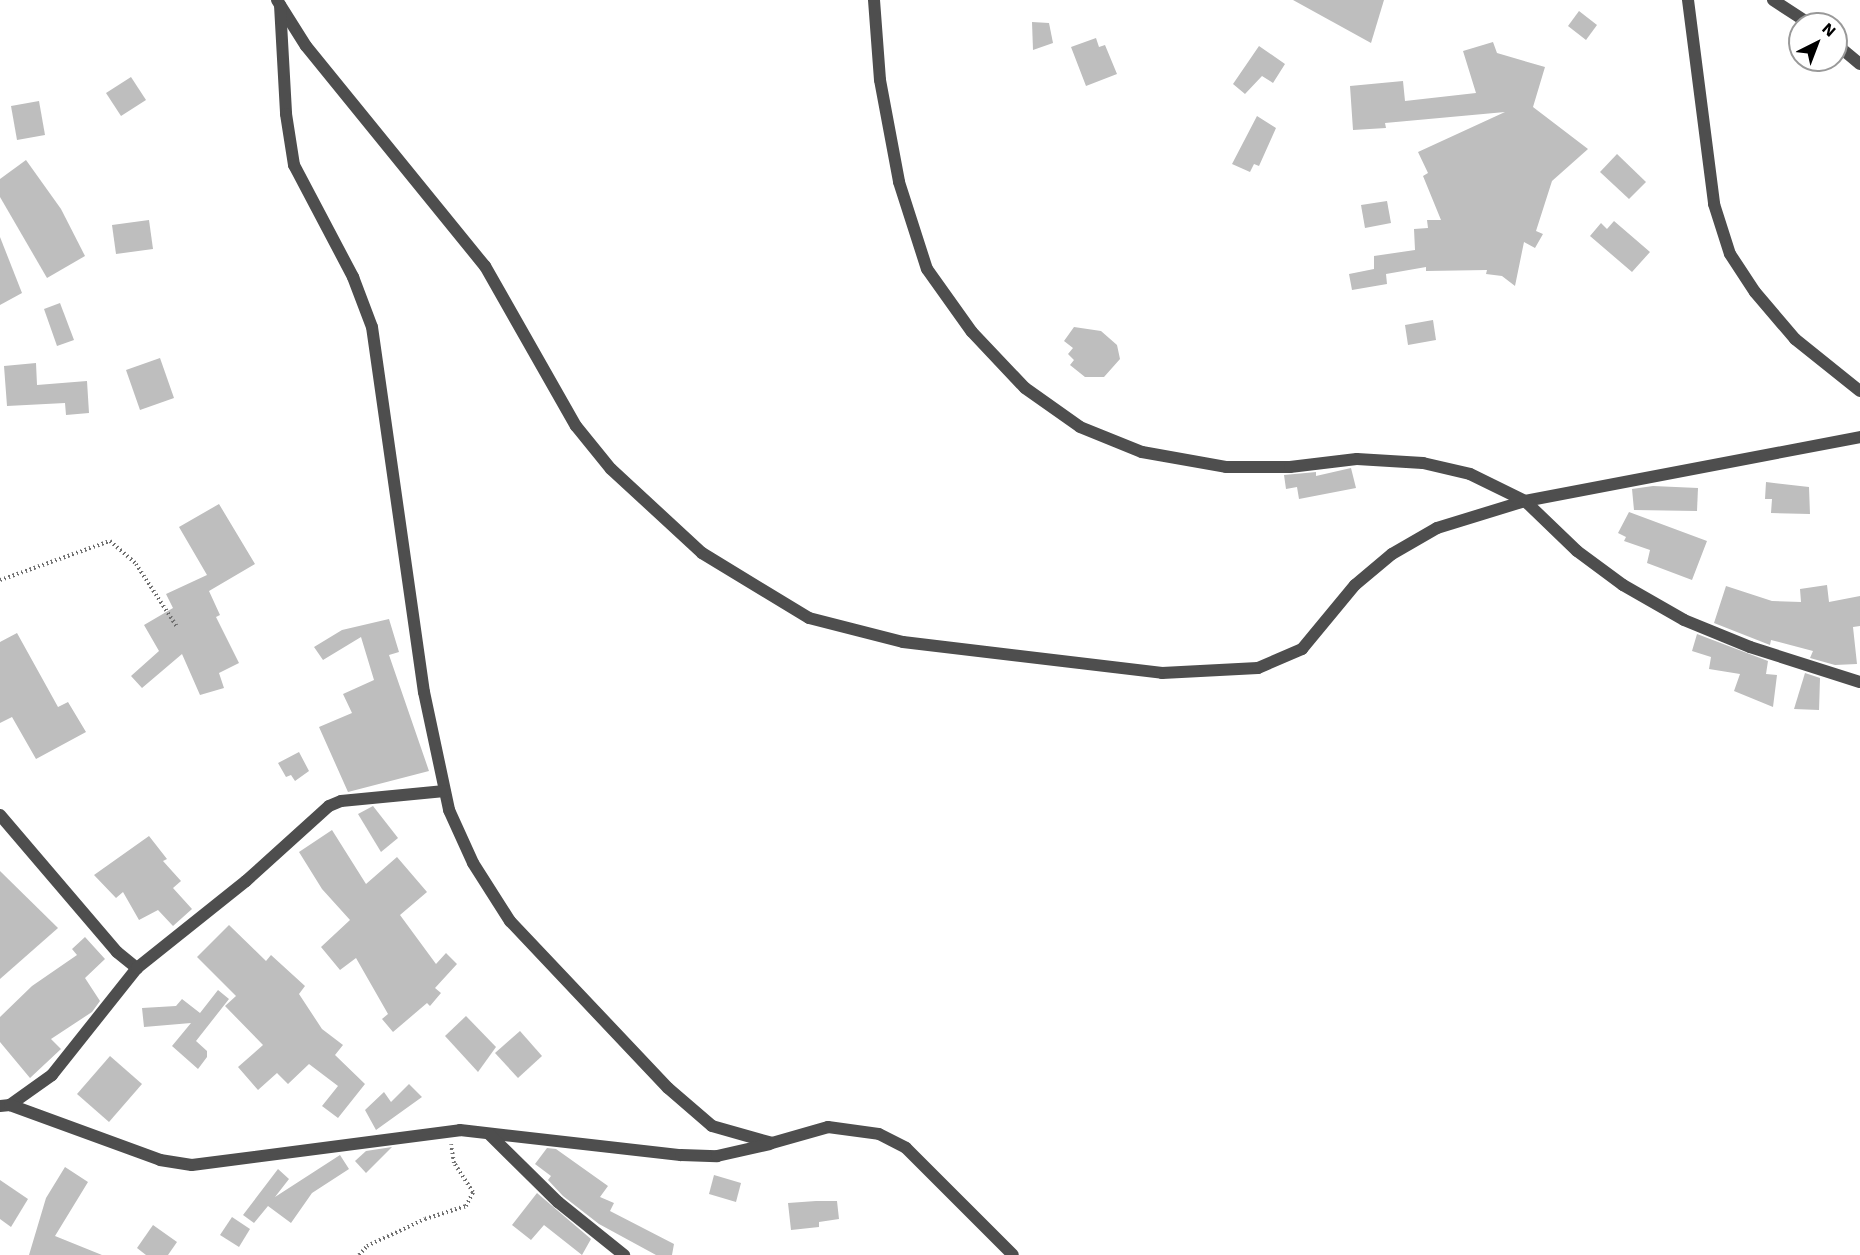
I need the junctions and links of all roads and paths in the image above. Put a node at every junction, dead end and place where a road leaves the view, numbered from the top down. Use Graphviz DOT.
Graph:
graph roads {
  1 [pos="874,0"];
  2 [pos="1688,0"];
  3 [pos="1773,0"];
  4 [pos="278,2"];
  5 [pos="1792,12"];
  6 [pos="1848,54"];
  7 [pos="1860,64"];
  8 [pos="1860,391"];
  9 [pos="1860,437"];
  10 [pos="1525,501"];
  11 [pos="0,580"];
  12 [pos="177,627"];
  13 [pos="1860,682"];
  14 [pos="445,791"];
  15 [pos="0,815"];
  16 [pos="137,968"];
  17 [pos="5,1106"];
  18 [pos="460,1130"];
  19 [pos="489,1134"];
  20 [pos="772,1143"];
  21 [pos="359,1255"];
  22 [pos="624,1255"];
  23 [pos="1013,1255"];
  1 -- 10 [label="street"];
  2 -- 8 [label="street"];
  3 -- 5 [label="street"];
  4 -- 10 [label="street"];
  4 -- 14 [label="street"];
  6 -- 7 [label="street"];
  9 -- 10 [label="street"];
  10 -- 13 [label="street"];
  11 -- 12 [label="path"];
  14 -- 16 [label="street"];
  14 -- 20 [label="street"];
  15 -- 16 [label="street"];
  16 -- 17 [label="street"];
  17 -- 18 [label="street"];
  18 -- 19 [label="street"];
  18 -- 21 [label="path"];
  19 -- 20 [label="street"];
  19 -- 22 [label="street"];
  20 -- 23 [label="street"];
}
